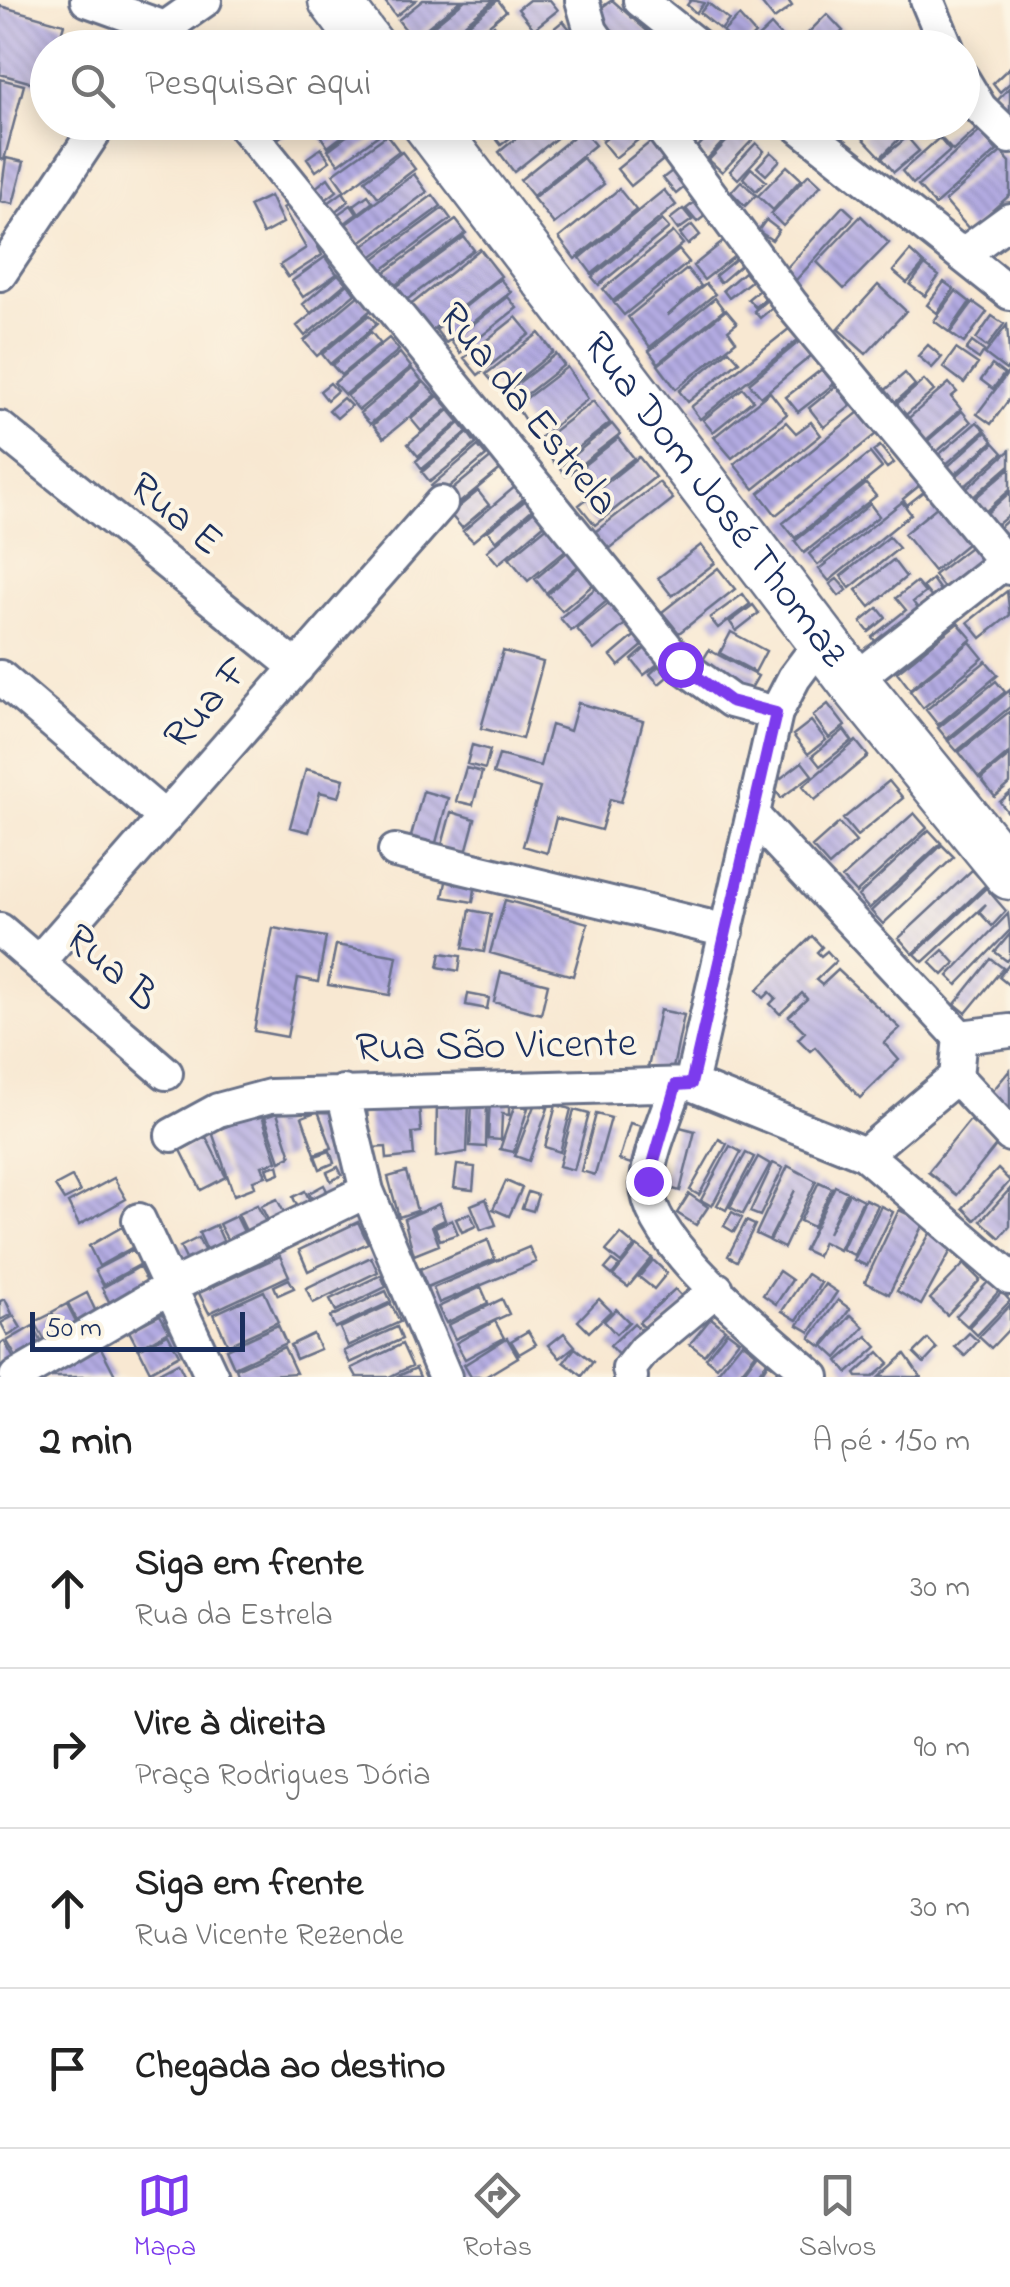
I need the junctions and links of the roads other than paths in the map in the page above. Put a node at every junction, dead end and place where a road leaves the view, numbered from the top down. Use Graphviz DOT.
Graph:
graph roads {
  1 [pos="87,0"];
  2 [pos="205,0"];
  3 [pos="582,0"];
  4 [pos="640,0"];
  5 [pos="927,0"];
  6 [pos="334,2"];
  7 [pos="145,30"];
  8 [pos="176,30"];
  9 [pos="356,30"];
  10 [pos="591,30"];
  11 [pos="678,30"];
  12 [pos="940,30"];
  13 [pos="980,108"];
  14 [pos="1010,137"];
  15 [pos="89,140"];
  16 [pos="256,140"];
  17 [pos="441,140"];
  18 [pos="670,140"];
  19 [pos="817,140"];
  20 [pos="1010,220"];
  21 [pos="962,256"];
  22 [pos="0,274"];
  23 [pos="1010,293"];
  24 [pos="0,428"];
  25 [pos="441,504"];
  26 [pos="1008,563"];
  27 [pos="823,638"];
  28 [pos="297,668"];
  29 [pos="0,677"];
  30 [pos="853,681"];
  31 [pos="776,713"];
  32 [pos="754,817"];
  33 [pos="166,818"];
  34 [pos="395,851"];
  35 [pos="1010,874"];
  36 [pos="0,930"];
  37 [pos="727,932"];
  38 [pos="39,961"];
  39 [pos="1010,1031"];
  40 [pos="960,1037"];
  41 [pos="166,1073"];
  42 [pos="956,1077"];
  43 [pos="683,1085"];
  44 [pos="343,1092"];
  45 [pos="172,1135"];
  46 [pos="1010,1135"];
  47 [pos="866,1154"];
  48 [pos="366,1191"];
  49 [pos="139,1220"];
  50 [pos="1010,1278"];
  51 [pos="172,1286"];
  52 [pos="717,1289"];
  53 [pos="24,1375"];
  54 [pos="212,1377"];
  55 [pos="445,1377"];
  56 [pos="630,1377"];
  57 [pos="813,1377"];
  1 -- 7 [label="street"];
  2 -- 8 [label="street"];
  3 -- 10 [label="street"];
  4 -- 11 [label="street"];
  5 -- 12 [label="street"];
  6 -- 9 [label="main road"];
  13 -- 14 [label="street"];
  15 -- 22 [label="street"];
  16 -- 31 [label="street, Rua da Estrela"];
  17 -- 27 [label="main road, Rua Dom José Thomaz"];
  18 -- 26 [label="street"];
  19 -- 21 [label="street"];
  20 -- 21 [label="street"];
  21 -- 23 [label="street"];
  24 -- 28 [label="street, Rua E"];
  25 -- 28 [label="street, Rua F"];
  26 -- 30 [label="street"];
  27 -- 30 [label="main road, Rua Dom José Thomaz"];
  27 -- 31 [label="street"];
  28 -- 33 [label="street, Rua F"];
  29 -- 33 [label="street"];
  30 -- 35 [label="main road, Rua Dom José Thomaz"];
  31 -- 32 [label="street"];
  32 -- 37 [label="street"];
  32 -- 40 [label="street"];
  33 -- 38 [label="street, Rua F"];
  34 -- 37 [label="street"];
  36 -- 38 [label="street, Rua B"];
  37 -- 43 [label="street"];
  38 -- 41 [label="street, Rua B"];
  39 -- 40 [label="street"];
  40 -- 42 [label="street"];
  42 -- 46 [label="street"];
  42 -- 47 [label="street"];
  43 -- 44 [label="street, Rua São Vicente"];
  43 -- 47 [label="street, Rua São Vicente"];
  43 -- 52 [label="street"];
  44 -- 45 [label="street, Rua São Vicente"];
  44 -- 48 [label="street"];
  47 -- 50 [label="street, Rua São Vicente"];
  48 -- 51 [label="street"];
  48 -- 55 [label="street"];
  49 -- 51 [label="street"];
  51 -- 53 [label="street"];
  51 -- 54 [label="street"];
  52 -- 56 [label="street"];
  52 -- 57 [label="street"];
}
